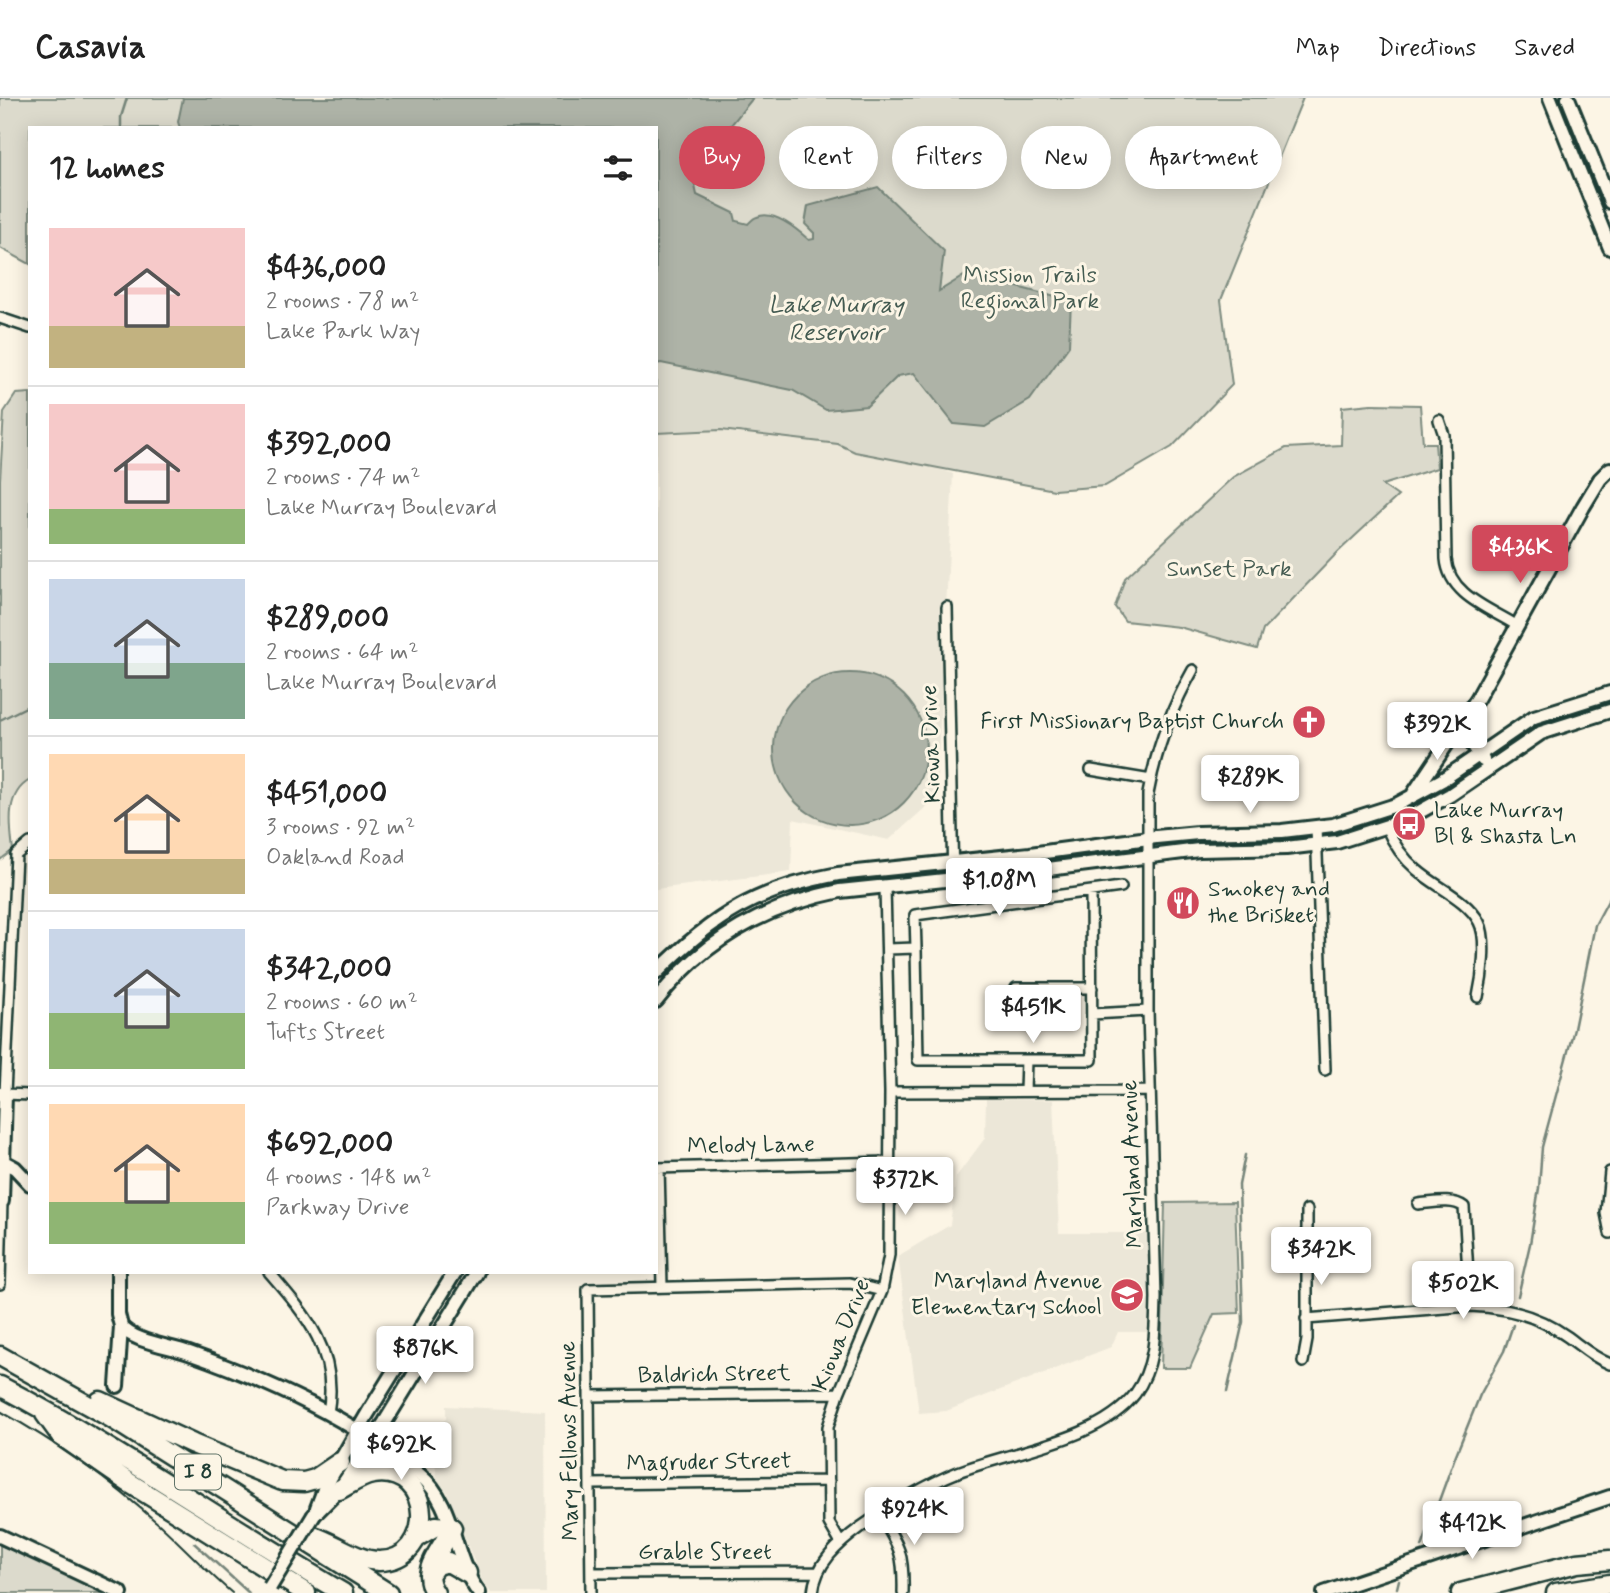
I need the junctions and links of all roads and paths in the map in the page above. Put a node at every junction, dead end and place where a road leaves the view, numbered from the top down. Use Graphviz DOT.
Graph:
graph roads {
  1 [pos="1550,98"];
  2 [pos="1568,98"];
  3 [pos="1610,202"];
  4 [pos="1610,248"];
  5 [pos="0,318"];
  6 [pos="28,327"];
  7 [pos="1439,420"];
  8 [pos="1610,469"];
  9 [pos="947,607"];
  10 [pos="1516,625"];
  11 [pos="1193,670"];
  12 [pos="1610,693"];
  13 [pos="1610,711"];
  14 [pos="1460,725"];
  15 [pos="1478,753"];
  16 [pos="1488,768"];
  17 [pos="1091,769"];
  18 [pos="1151,780"];
  19 [pos="1412,796"];
  20 [pos="1316,827"];
  21 [pos="1386,827"];
  22 [pos="1148,838"];
  23 [pos="1317,844"];
  24 [pos="28,845"];
  25 [pos="1147,856"];
  26 [pos="952,863"];
  27 [pos="953,880"];
  28 [pos="885,887"];
  29 [pos="1121,887"];
  30 [pos="1091,891"];
  31 [pos="916,948"];
  32 [pos="887,949"];
  33 [pos="658,970"];
  34 [pos="1016,988"];
  35 [pos="1092,988"];
  36 [pos="1478,997"];
  37 [pos="658,999"];
  38 [pos="1148,1011"];
  39 [pos="1092,1014"];
  40 [pos="1026,1060"];
  41 [pos="1325,1070"];
  42 [pos="1025,1091"];
  43 [pos="1150,1091"];
  44 [pos="890,1092"];
  45 [pos="3,1094"];
  46 [pos="28,1095"];
  47 [pos="4,1162"];
  48 [pos="889,1162"];
  49 [pos="658,1168"];
  50 [pos="1610,1172"];
  51 [pos="28,1182"];
  52 [pos="1,1200"];
  53 [pos="1418,1204"];
  54 [pos="1307,1210"];
  55 [pos="1610,1233"];
  56 [pos="118,1274"];
  57 [pos="271,1274"];
  58 [pos="454,1274"];
  59 [pos="476,1274"];
  60 [pos="0,1284"];
  61 [pos="662,1286"];
  62 [pos="882,1291"];
  63 [pos="1470,1306"];
  64 [pos="432,1308"];
  65 [pos="450,1314"];
  66 [pos="1306,1319"];
  67 [pos="121,1326"];
  68 [pos="1,1357"];
  69 [pos="1304,1362"];
  70 [pos="1610,1364"];
  71 [pos="0,1386"];
  72 [pos="117,1386"];
  73 [pos="839,1393"];
  74 [pos="589,1396"];
  75 [pos="38,1406"];
  76 [pos="328,1413"];
  77 [pos="358,1430"];
  78 [pos="372,1441"];
  79 [pos="340,1462"];
  80 [pos="829,1481"];
  81 [pos="590,1484"];
  82 [pos="339,1490"];
  83 [pos="1610,1497"];
  84 [pos="879,1514"];
  85 [pos="314,1515"];
  86 [pos="452,1528"];
  87 [pos="290,1529"];
  88 [pos="0,1536"];
  89 [pos="417,1537"];
  90 [pos="840,1542"];
  91 [pos="1610,1558"];
  92 [pos="818,1572"];
  93 [pos="467,1573"];
  94 [pos="591,1573"];
  95 [pos="432,1584"];
  96 [pos="1610,1584"];
  97 [pos="121,1593"];
  98 [pos="266,1593"];
  99 [pos="306,1593"];
  100 [pos="343,1593"];
  101 [pos="388,1593"];
  102 [pos="479,1593"];
  103 [pos="591,1593"];
  104 [pos="813,1593"];
  105 [pos="903,1593"];
  106 [pos="1324,1593"];
  107 [pos="1461,1593"];
  108 [pos="1556,1593"];
  1 -- 4 [label="main road"];
  2 -- 3 [label="main road"];
  5 -- 6 [label="street"];
  7 -- 10 [label="street"];
  8 -- 10 [label="main road"];
  9 -- 26 [label="street, Kiowa Drive"];
  10 -- 14 [label="main road"];
  11 -- 18 [label="street, Maryland Avenue"];
  12 -- 15 [label="main road"];
  13 -- 16 [label="main road"];
  14 -- 15 [label="main road"];
  14 -- 19 [label="main road"];
  15 -- 16 [label="main road"];
  15 -- 19 [label="main road"];
  16 -- 21 [label="main road"];
  17 -- 18 [label="street"];
  18 -- 22 [label="street, Maryland Avenue"];
  19 -- 20 [label="main road"];
  20 -- 22 [label="main road"];
  20 -- 23 [label="street"];
  21 -- 23 [label="main road"];
  21 -- 36 [label="street"];
  22 -- 25 [label="street, Maryland Avenue"];
  22 -- 26 [label="main road"];
  23 -- 25 [label="main road"];
  23 -- 41 [label="street"];
  24 -- 45 [label="street"];
  25 -- 27 [label="main road"];
  25 -- 38 [label="street, Maryland Avenue"];
  26 -- 27 [label="street, Kiowa Drive"];
  26 -- 33 [label="main road"];
  27 -- 28 [label="main road"];
  28 -- 32 [label="street, Kiowa Drive"];
  28 -- 37 [label="main road"];
  29 -- 30 [label="street"];
  30 -- 31 [label="street"];
  30 -- 35 [label="street"];
  31 -- 32 [label="street"];
  31 -- 40 [label="street"];
  32 -- 44 [label="street, Kiowa Drive"];
  34 -- 35 [label="street"];
  35 -- 39 [label="street"];
  38 -- 39 [label="street"];
  38 -- 43 [label="street, Maryland Avenue"];
  39 -- 40 [label="street"];
  40 -- 42 [label="street"];
  42 -- 43 [label="street"];
  42 -- 44 [label="street"];
  43 -- 84 [label="street, Maryland Avenue"];
  44 -- 48 [label="street, Kiowa Drive"];
  45 -- 46 [label="street"];
  45 -- 47 [label="main road"];
  47 -- 51 [label="main road"];
  47 -- 52 [label="main road"];
  48 -- 49 [label="street, Melody Lane"];
  48 -- 62 [label="street, Kiowa Drive"];
  49 -- 61 [label="street"];
  50 -- 55 [label="street"];
  52 -- 60 [label="street"];
  53 -- 63 [label="street"];
  54 -- 66 [label="street"];
  56 -- 67 [label="main road"];
  57 -- 76 [label="street"];
  58 -- 64 [label="main road"];
  59 -- 65 [label="main road"];
  61 -- 62 [label="street"];
  61 -- 74 [label="street, Mary Fellows Avenue"];
  62 -- 73 [label="street, Kiowa Drive"];
  63 -- 66 [label="street"];
  63 -- 70 [label="street"];
  64 -- 65 [label="main road"];
  64 -- 77 [label="main road"];
  65 -- 78 [label="main road"];
  66 -- 69 [label="street"];
  67 -- 72 [label="main road"];
  67 -- 76 [label="main road"];
  68 -- 79 [label="highway"];
  68 -- 87 [label="highway, I 8"];
  71 -- 75 [label="highway, I 8"];
  73 -- 74 [label="street, Baldrich Street"];
  73 -- 80 [label="street, Kiowa Drive"];
  74 -- 81 [label="street, Mary Fellows Avenue"];
  75 -- 99 [label="highway"];
  75 -- 100 [label="highway, I 8"];
  76 -- 77 [label="main road"];
  77 -- 78 [label="main road"];
  77 -- 79 [label="main road"];
  78 -- 82 [label="main road"];
  78 -- 86 [label="main road"];
  79 -- 85 [label="main road"];
  80 -- 81 [label="street, Magruder Street"];
  80 -- 90 [label="street, Kiowa Drive"];
  81 -- 94 [label="street, Mary Fellows Avenue"];
  82 -- 85 [label="main road"];
  82 -- 89 [label="highway"];
  83 -- 106 [label="main road"];
  84 -- 90 [label="street, Maryland Avenue"];
  84 -- 105 [label="street"];
  85 -- 98 [label="main road, bridge"];
  86 -- 89 [label="highway"];
  86 -- 93 [label="main road"];
  86 -- 95 [label="highway"];
  87 -- 89 [label="highway"];
  87 -- 101 [label="highway, I 8"];
  88 -- 97 [label="main road"];
  90 -- 92 [label="street, Maryland Avenue"];
  91 -- 107 [label="highway"];
  92 -- 94 [label="street, Grable Street"];
  92 -- 104 [label="street, Maryland Avenue"];
  93 -- 95 [label="highway"];
  93 -- 102 [label="main road"];
  94 -- 103 [label="street, Mary Fellows Avenue"];
  96 -- 108 [label="highway"];
}
